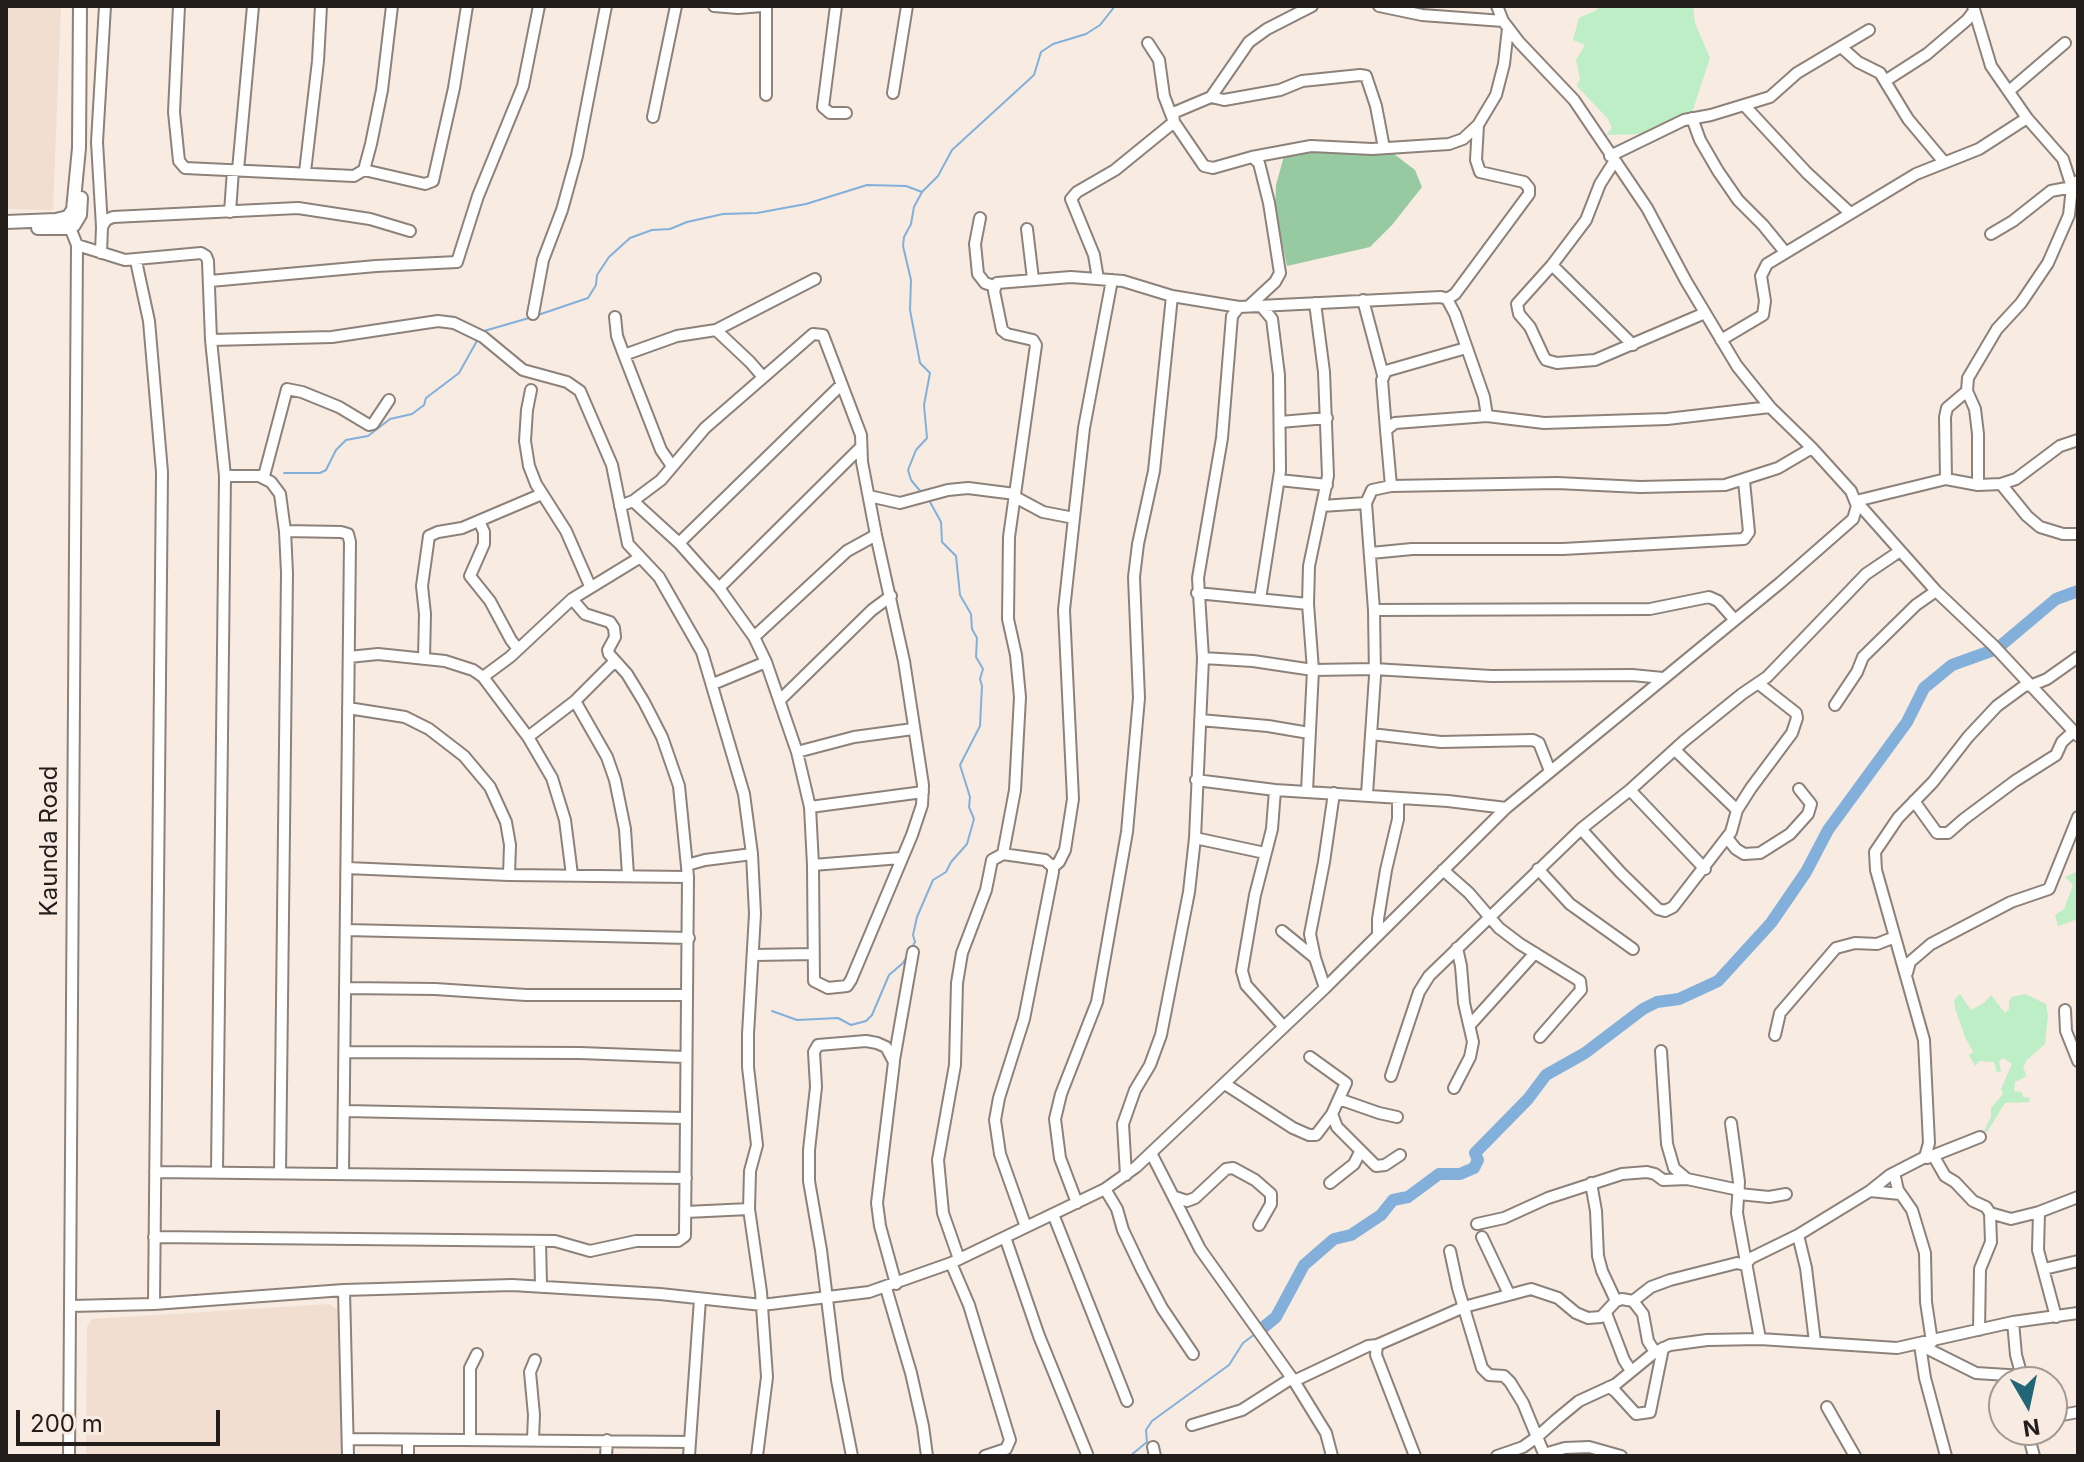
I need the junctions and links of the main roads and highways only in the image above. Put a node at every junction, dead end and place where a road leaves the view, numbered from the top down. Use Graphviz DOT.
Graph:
graph roads {
  1 [pos="80,6"];
  2 [pos="6,224"];
  1 -- 2 [label="main road"];
}
